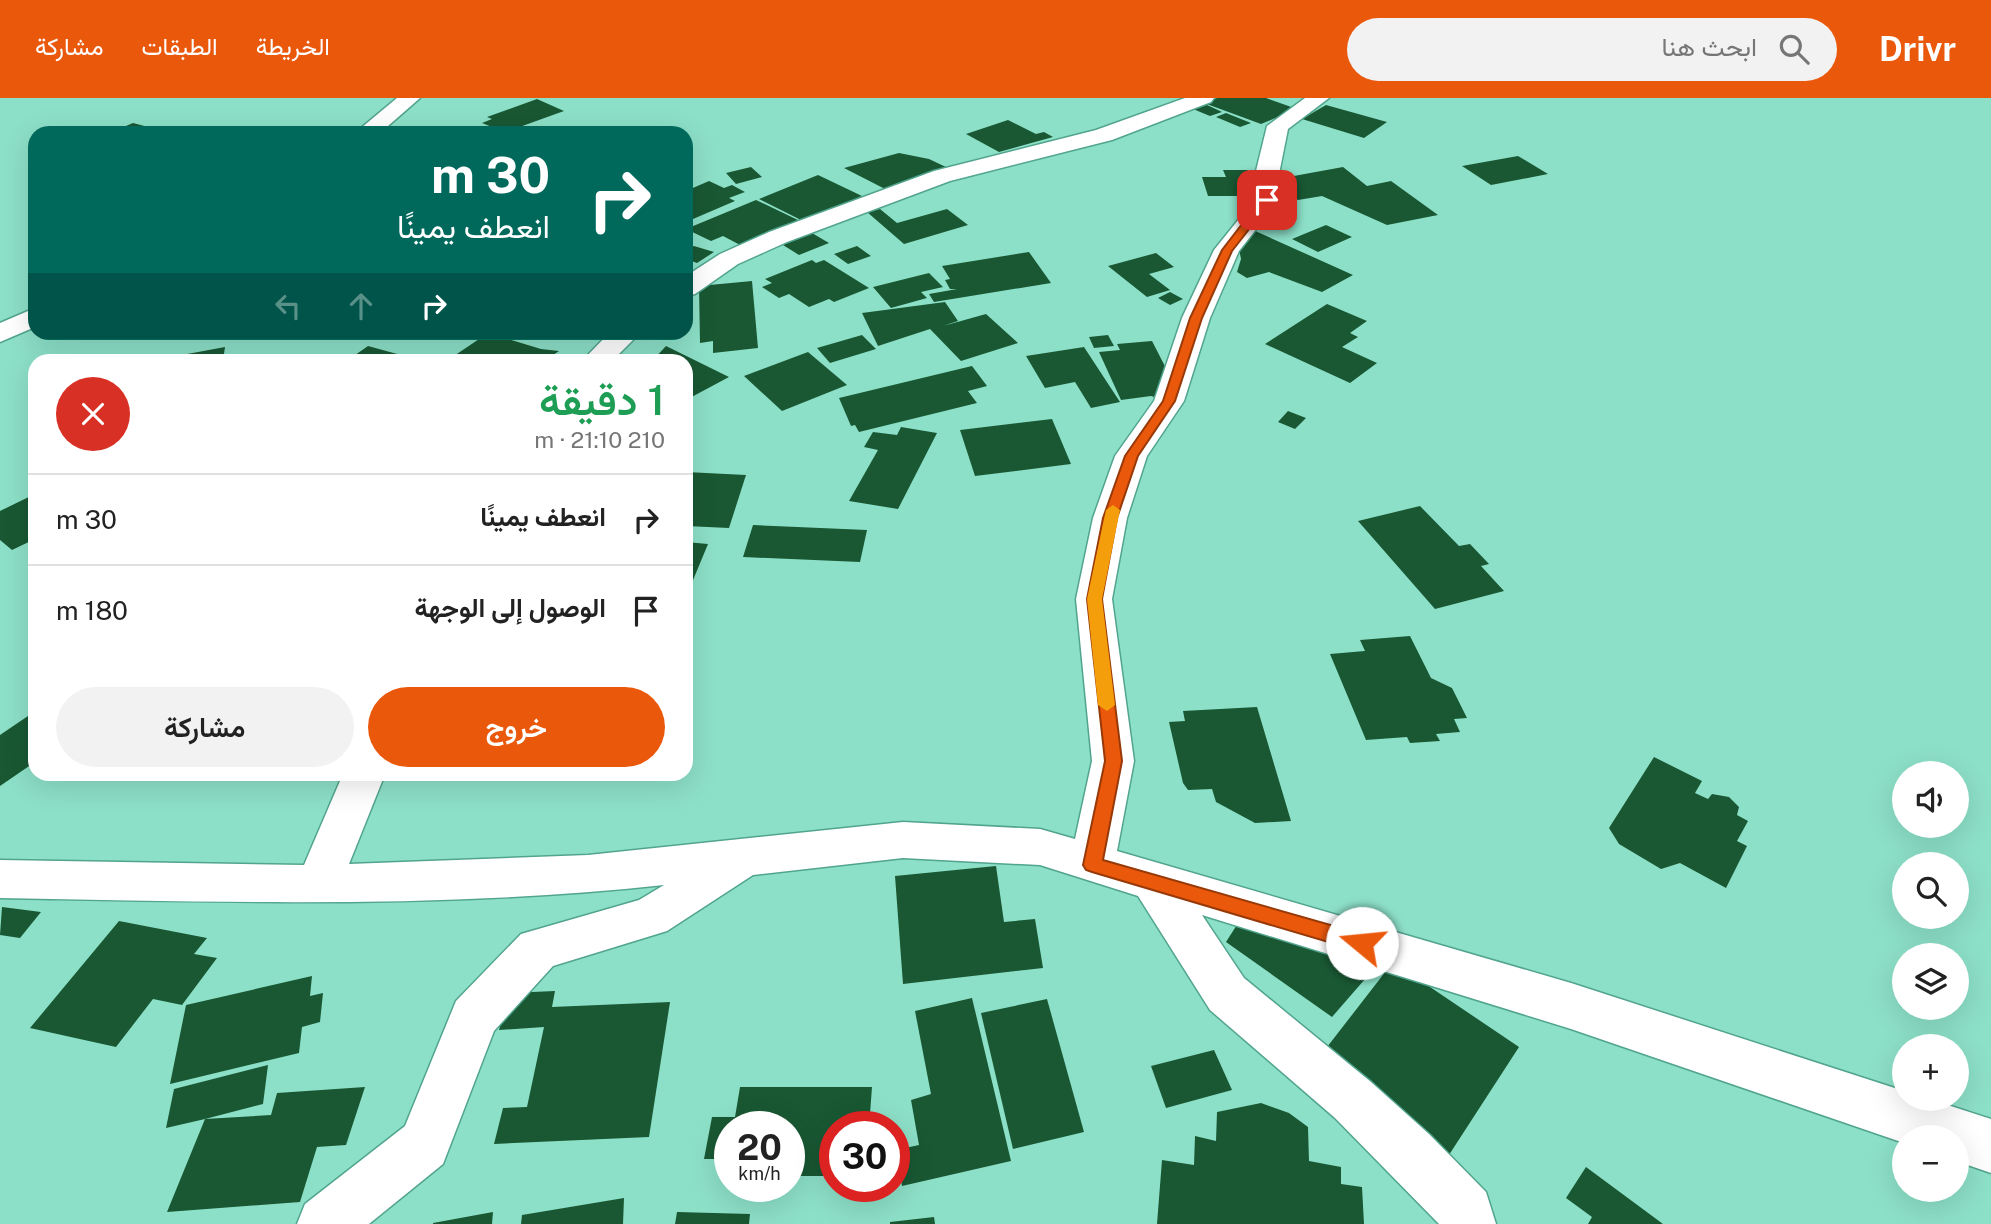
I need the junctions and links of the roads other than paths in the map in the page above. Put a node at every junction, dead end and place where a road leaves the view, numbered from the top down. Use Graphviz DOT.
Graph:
graph roads {
  1 [pos="410,98"];
  2 [pos="1204,98"];
  3 [pos="1319,98"];
  4 [pos="375,126"];
  5 [pos="693,283"];
  6 [pos="28,320"];
  7 [pos="0,334"];
  8 [pos="618,340"];
  9 [pos="603,354"];
  10 [pos="361,781"];
  11 [pos="744,859"];
  12 [pos="1092,865"];
  13 [pos="0,879"];
  14 [pos="1153,880"];
  15 [pos="318,885"];
  16 [pos="1991,1146"];
  17 [pos="325,1224"];
  18 [pos="1468,1224"];
  1 -- 4 [label="street"];
  2 -- 5 [label="street"];
  3 -- 12 [label="street"];
  6 -- 7 [label="street"];
  8 -- 9 [label="street"];
  10 -- 15 [label="street"];
  11 -- 12 [label="street"];
  11 -- 15 [label="street"];
  11 -- 17 [label="street"];
  12 -- 14 [label="street"];
  13 -- 15 [label="street"];
  14 -- 16 [label="street"];
  14 -- 18 [label="street"];
}
